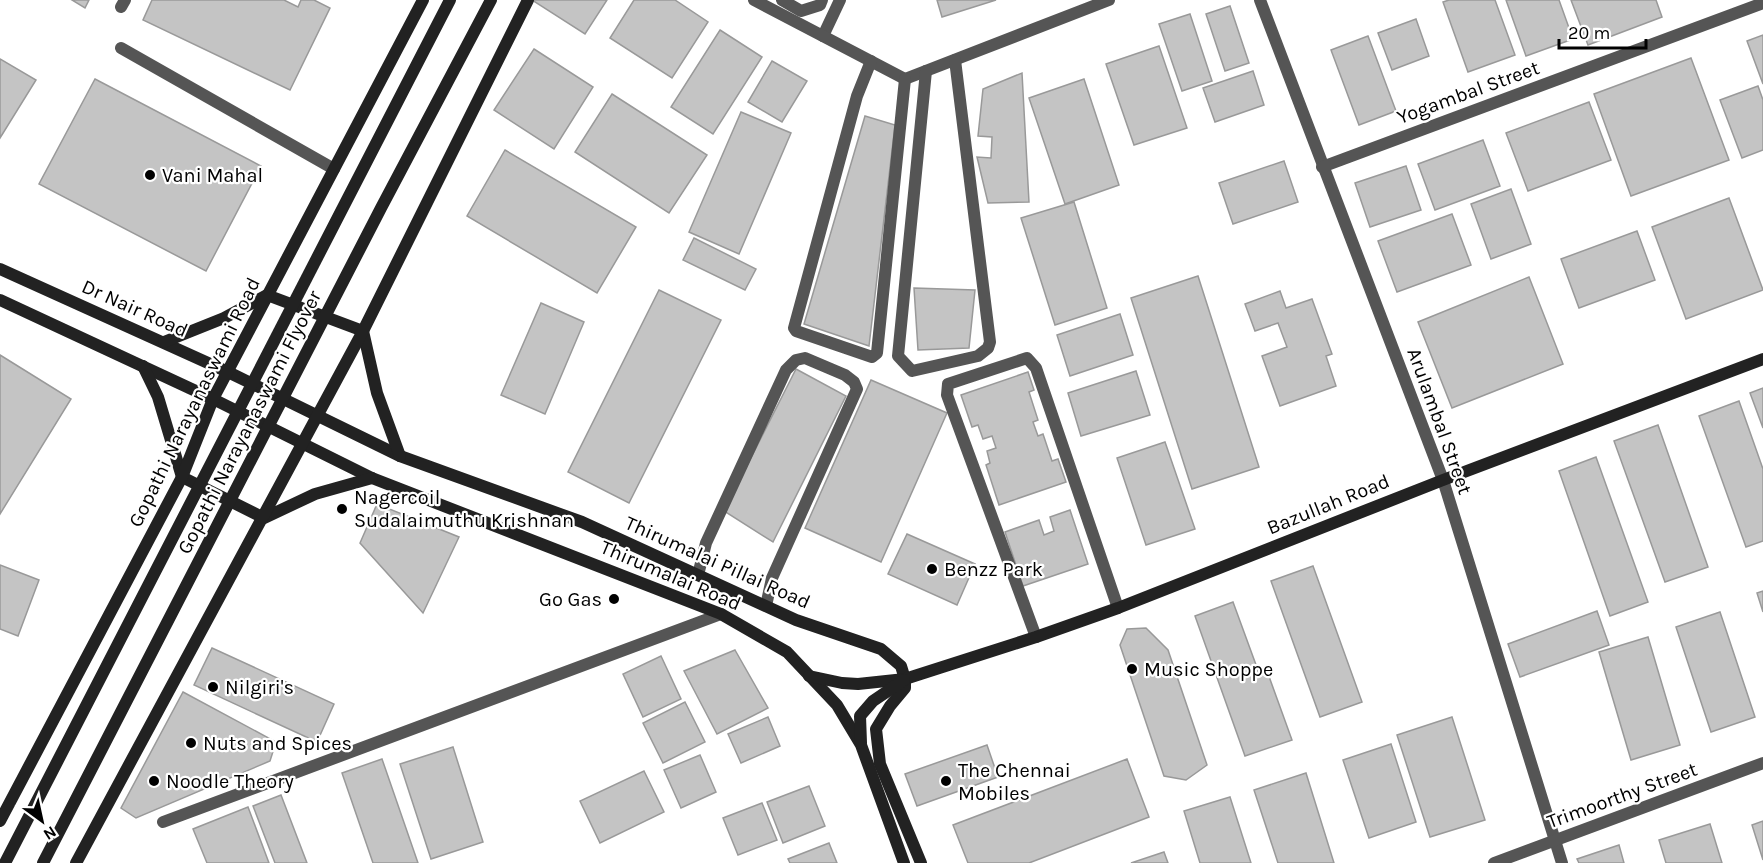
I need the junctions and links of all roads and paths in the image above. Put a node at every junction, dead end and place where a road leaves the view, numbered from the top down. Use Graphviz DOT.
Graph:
graph roads {
  1 [pos="423,0"];
  2 [pos="450,0"];
  3 [pos="491,0"];
  4 [pos="528,0"];
  5 [pos="754,0"];
  6 [pos="782,0"];
  7 [pos="822,0"];
  8 [pos="840,0"];
  9 [pos="1109,0"];
  10 [pos="1260,0"];
  11 [pos="1763,3"];
  12 [pos="823,36"];
  13 [pos="120,48"];
  14 [pos="955,60"];
  15 [pos="871,61"];
  16 [pos="926,71"];
  17 [pos="905,79"];
  18 [pos="1322,167"];
  19 [pos="334,169"];
  20 [pos="0,269"];
  21 [pos="267,295"];
  22 [pos="0,300"];
  23 [pos="363,331"];
  24 [pos="164,342"];
  25 [pos="1763,359"];
  26 [pos="143,366"];
  27 [pos="228,372"];
  28 [pos="213,399"];
  29 [pos="318,416"];
  30 [pos="303,444"];
  31 [pos="400,456"];
  32 [pos="182,477"];
  33 [pos="372,478"];
  34 [pos="1443,480"];
  35 [pos="264,518"];
  36 [pos="698,575"];
  37 [pos="766,606"];
  38 [pos="1118,608"];
  39 [pos="721,614"];
  40 [pos="1036,638"];
  41 [pos="809,676"];
  42 [pos="905,679"];
  43 [pos="861,745"];
  44 [pos="1763,763"];
  45 [pos="0,821"];
  46 [pos="163,822"];
  47 [pos="1554,841"];
  48 [pos="5,863"];
  49 [pos="43,863"];
  50 [pos="76,863"];
  51 [pos="904,863"];
  52 [pos="921,863"];
  53 [pos="1494,863"];
  54 [pos="1562,863"];
  1 -- 19 [label="main road, Gopathi Narayanaswami Road"];
  2 -- 48 [label="main road, Gopathi Narayanaswami Flyover"];
  3 -- 49 [label="main road, Gopathi Narayanaswami Flyover"];
  4 -- 23 [label="main road"];
  5 -- 12 [label="street"];
  6 -- 7 [label="street"];
  8 -- 12 [label="street"];
  9 -- 14 [label="street"];
  10 -- 18 [label="street, Arulambal Street"];
  11 -- 18 [label="street, Yogambal Street"];
  12 -- 15 [label="street"];
  13 -- 19 [label="street"];
  14 -- 16 [label="street"];
  14 -- 16 [label="street"];
  15 -- 17 [label="street"];
  15 -- 17 [label="street"];
  16 -- 17 [label="street"];
  18 -- 34 [label="street, Arulambal Street"];
  19 -- 21 [label="main road, Gopathi Narayanaswami Road"];
  20 -- 24 [label="main road, Dr Nair Road"];
  21 -- 23 [label="main road"];
  21 -- 24 [label="main road"];
  21 -- 27 [label="main road, Gopathi Narayanaswami Road"];
  22 -- 26 [label="main road"];
  23 -- 29 [label="main road"];
  23 -- 31 [label="main road"];
  24 -- 27 [label="main road, Dr Nair Road"];
  25 -- 34 [label="main road, Bazullah Road"];
  26 -- 28 [label="main road"];
  26 -- 32 [label="main road"];
  27 -- 28 [label="main road, Gopathi Narayanaswami Road"];
  27 -- 29 [label="main road, Dr Nair Road"];
  28 -- 30 [label="main road, Thirumalai Road"];
  28 -- 32 [label="main road, Gopathi Narayanaswami Road"];
  29 -- 30 [label="main road"];
  29 -- 31 [label="main road, Thirumalai Pillai Road"];
  30 -- 33 [label="main road, Thirumalai Road"];
  30 -- 35 [label="main road"];
  31 -- 36 [label="main road, Thirumalai Pillai Road"];
  32 -- 35 [label="main road"];
  32 -- 45 [label="main road, Gopathi Narayanaswami Road"];
  33 -- 35 [label="main road"];
  33 -- 39 [label="main road, Thirumalai Road"];
  34 -- 38 [label="main road, Bazullah Road"];
  34 -- 47 [label="street, Arulambal Street"];
  35 -- 50 [label="main road"];
  36 -- 37 [label="main road, Thirumalai Pillai Road"];
  36 -- 37 [label="street"];
  37 -- 42 [label="main road, Thirumalai Pillai Road"];
  38 -- 40 [label="main road, Bazullah Road"];
  38 -- 40 [label="street"];
  39 -- 41 [label="main road, Thirumalai Road"];
  39 -- 46 [label="street"];
  40 -- 42 [label="main road, Bazullah Road"];
  41 -- 42 [label="main road"];
  41 -- 43 [label="main road, Thirumalai Road"];
  42 -- 43 [label="main road"];
  42 -- 52 [label="main road"];
  43 -- 51 [label="main road, Thirumalai Road"];
  44 -- 47 [label="street, Trimoorthy Street"];
  47 -- 53 [label="street, Trimoorthy Street"];
  47 -- 54 [label="street, Arulambal Street"];
}
